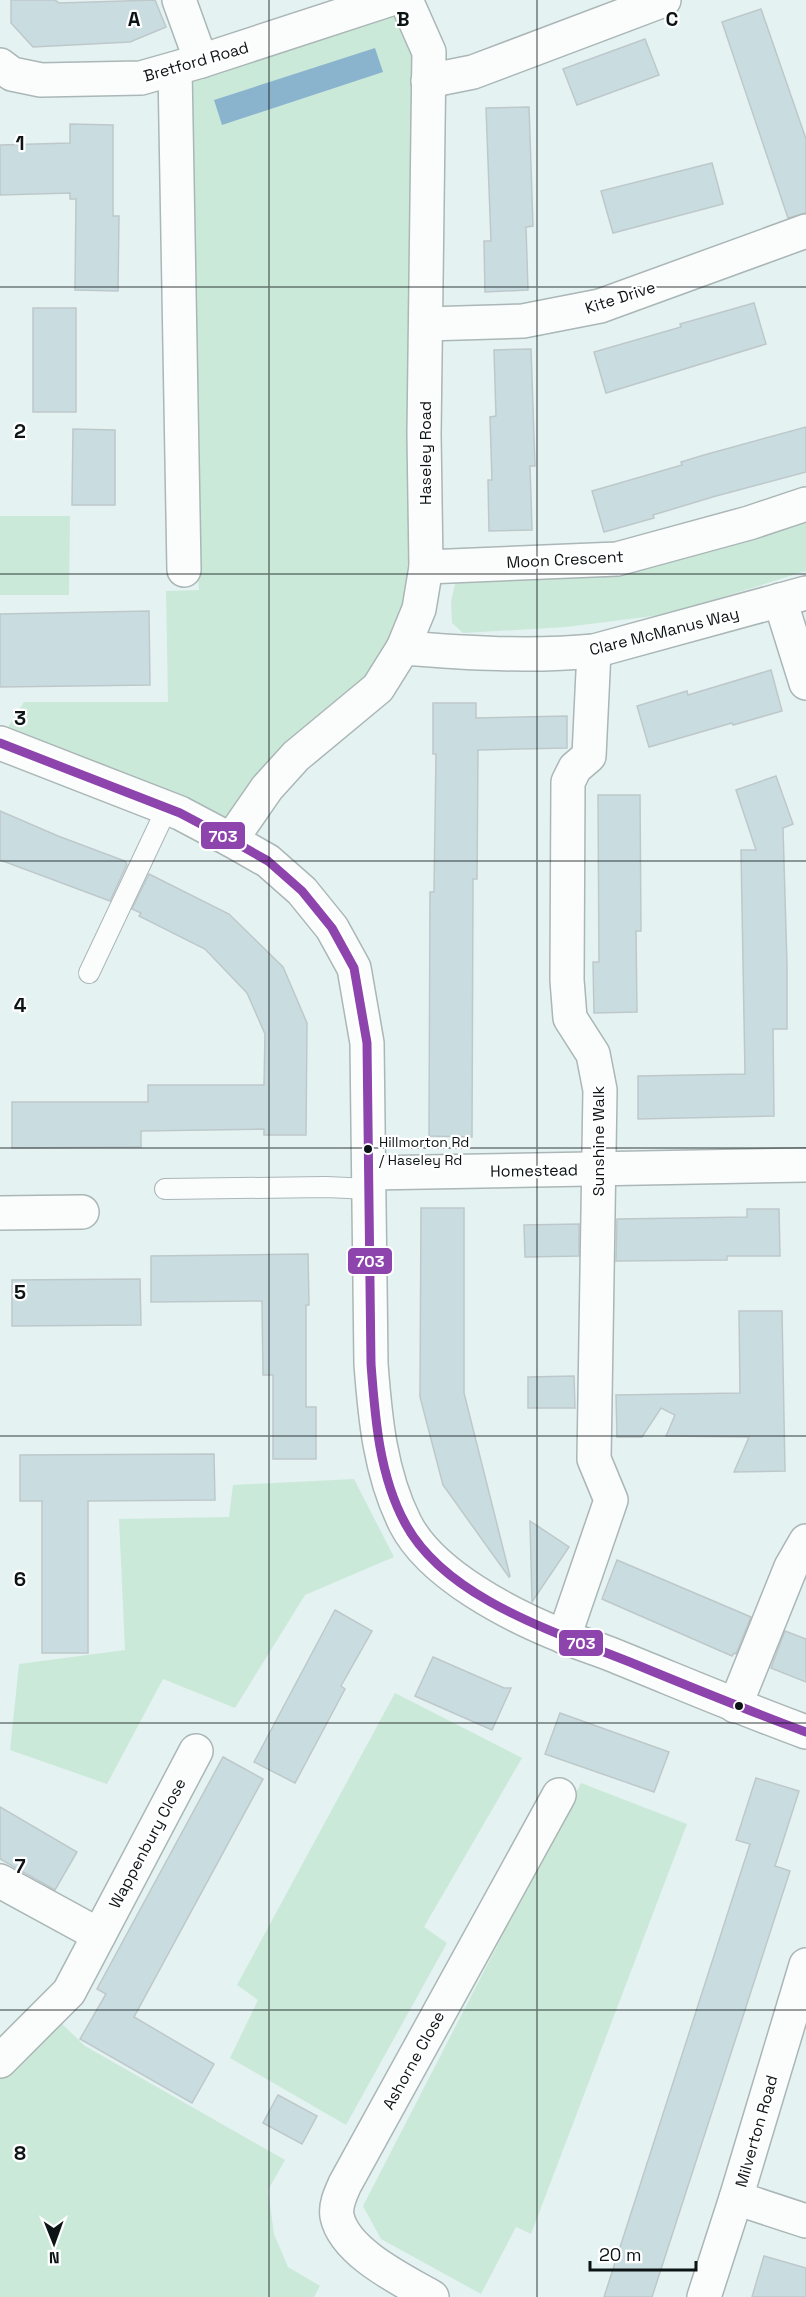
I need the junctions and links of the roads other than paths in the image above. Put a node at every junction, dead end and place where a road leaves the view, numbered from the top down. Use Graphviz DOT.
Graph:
graph roads {
  1 [pos="179,0"];
  2 [pos="388,0"];
  3 [pos="406,0"];
  4 [pos="664,0"];
  5 [pos="188,65"];
  6 [pos="1,68"];
  7 [pos="428,81"];
  8 [pos="806,231"];
  9 [pos="426,324"];
  10 [pos="806,504"];
  11 [pos="426,567"];
  12 [pos="184,570"];
  13 [pos="793,596"];
  14 [pos="403,648"];
  15 [pos="594,651"];
  16 [pos="806,682"];
  17 [pos="0,743"];
  18 [pos="167,808"];
  19 [pos="231,840"];
  20 [pos="89,973"];
  21 [pos="806,1165"];
  22 [pos="598,1169"];
  23 [pos="370,1181"];
  24 [pos="165,1189"];
  25 [pos="82,1212"];
  26 [pos="0,1213"];
  27 [pos="806,1541"];
  28 [pos="564,1637"];
  29 [pos="735,1706"];
  30 [pos="806,1732"];
  31 [pos="196,1751"];
  32 [pos="560,1795"];
  33 [pos="0,1881"];
  34 [pos="99,1935"];
  35 [pos="806,1965"];
  36 [pos="0,2061"];
  37 [pos="736,2198"];
  38 [pos="806,2221"];
  39 [pos="432,2297"];
  40 [pos="704,2297"];
  1 -- 5 [label="street"];
  2 -- 5 [label="street, Bretford Road"];
  3 -- 7 [label="street, Haseley Road"];
  4 -- 7 [label="street"];
  5 -- 6 [label="street, Bretford Road"];
  5 -- 12 [label="street"];
  7 -- 9 [label="street, Haseley Road"];
  8 -- 9 [label="street, Kite Drive"];
  9 -- 11 [label="street, Haseley Road"];
  10 -- 11 [label="street, Moon Crescent"];
  11 -- 14 [label="street, Haseley Road"];
  13 -- 15 [label="street, Clare McManus Way"];
  13 -- 16 [label="street, Clare McManus Way"];
  14 -- 15 [label="street, Clare McManus Way"];
  14 -- 19 [label="street, Haseley Road"];
  15 -- 22 [label="street, Sunshine Walk"];
  17 -- 18 [label="street"];
  18 -- 19 [label="street"];
  18 -- 20 [label="lane"];
  19 -- 23 [label="street"];
  21 -- 22 [label="street, Homestead"];
  22 -- 23 [label="street, Homestead"];
  22 -- 28 [label="street, Sunshine Walk"];
  23 -- 24 [label="lane"];
  23 -- 28 [label="street"];
  25 -- 26 [label="street"];
  27 -- 29 [label="street"];
  28 -- 29 [label="street"];
  29 -- 30 [label="street"];
  31 -- 34 [label="street, Wappenbury Close"];
  32 -- 39 [label="street, Ashorne Close"];
  33 -- 34 [label="street"];
  34 -- 36 [label="street, Wappenbury Close"];
  35 -- 37 [label="street, Milverton Road"];
  37 -- 38 [label="street"];
  37 -- 40 [label="street, Milverton Road"];
}
